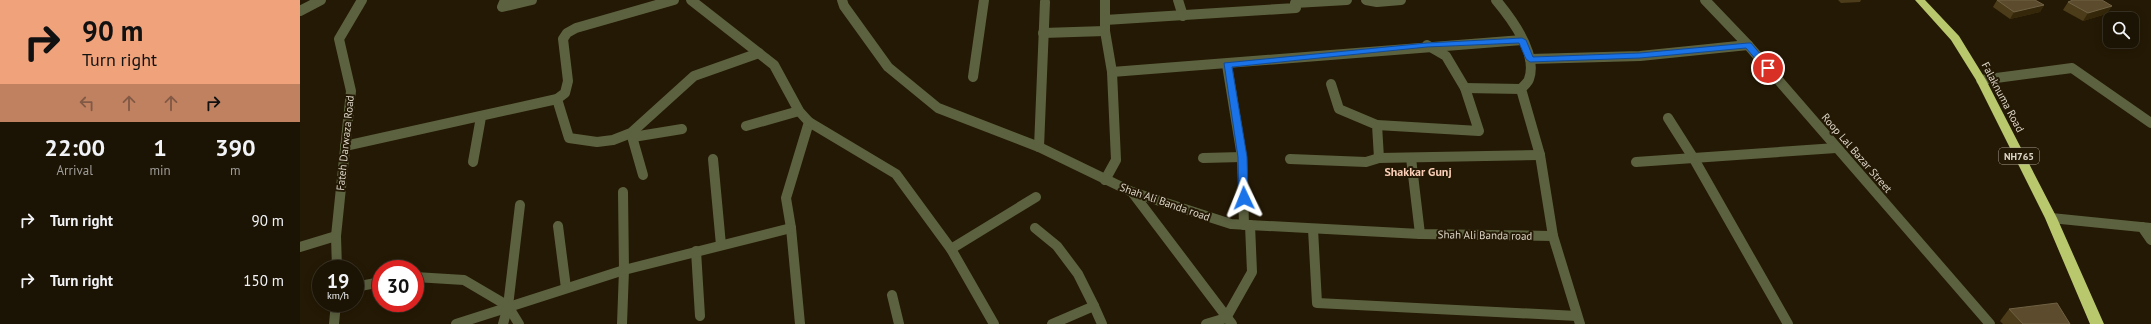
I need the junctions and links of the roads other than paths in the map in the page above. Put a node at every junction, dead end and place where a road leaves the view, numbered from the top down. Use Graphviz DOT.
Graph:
graph roads {
  1 [pos="322,0"];
  2 [pos="362,0"];
  3 [pos="505,0"];
  4 [pos="532,0"];
  5 [pos="674,0"];
  6 [pos="691,0"];
  7 [pos="842,0"];
  8 [pos="984,0"];
  9 [pos="1104,0"];
  10 [pos="1178,0"];
  11 [pos="1346,0"];
  12 [pos="1366,0"];
  13 [pos="1401,0"];
  14 [pos="1496,0"];
  15 [pos="1705,0"];
  16 [pos="1920,0"];
  17 [pos="1045,2"];
  18 [pos="1294,2"];
  19 [pos="300,11"];
  20 [pos="1183,16"];
  21 [pos="1105,20"];
  22 [pos="1105,31"];
  23 [pos="1043,33"];
  24 [pos="1522,40"];
  25 [pos="1427,45"];
  26 [pos="1748,45"];
  27 [pos="759,53"];
  28 [pos="1530,59"];
  29 [pos="1227,65"];
  30 [pos="1112,72"];
  31 [pos="973,77"];
  32 [pos="1981,80"];
  33 [pos="1331,84"];
  34 [pos="1465,88"];
  35 [pos="1521,89"];
  36 [pos="557,99"];
  37 [pos="799,111"];
  38 [pos="482,117"];
  39 [pos="1668,118"];
  40 [pos="809,122"];
  41 [pos="2151,123"];
  42 [pos="1377,125"];
  43 [pos="746,126"];
  44 [pos="682,129"];
  45 [pos="632,135"];
  46 [pos="345,146"];
  47 [pos="1039,147"];
  48 [pos="1836,148"];
  49 [pos="1540,155"];
  50 [pos="1242,157"];
  51 [pos="1203,158"];
  52 [pos="1378,158"];
  53 [pos="1411,158"];
  54 [pos="713,159"];
  55 [pos="1290,159"];
  56 [pos="1694,159"];
  57 [pos="473,162"];
  58 [pos="1636,162"];
  59 [pos="643,175"];
  60 [pos="1105,180"];
  61 [pos="623,192"];
  62 [pos="1132,192"];
  63 [pos="1036,197"];
  64 [pos="520,205"];
  65 [pos="2051,218"];
  66 [pos="1247,225"];
  67 [pos="558,226"];
  68 [pos="2147,227"];
  69 [pos="791,228"];
  70 [pos="1034,228"];
  71 [pos="1313,229"];
  72 [pos="1420,234"];
  73 [pos="336,236"];
  74 [pos="1553,236"];
  75 [pos="2151,240"];
  76 [pos="722,245"];
  77 [pos="300,247"];
  78 [pos="951,249"];
  79 [pos="696,251"];
  80 [pos="337,260"];
  81 [pos="624,270"];
  82 [pos="424,278"];
  83 [pos="566,288"];
  84 [pos="892,295"];
  85 [pos="508,306"];
  86 [pos="1094,306"];
  87 [pos="335,312"];
  88 [pos="700,316"];
  89 [pos="1579,320"];
  90 [pos="1229,321"];
  91 [pos="334,324"];
  92 [pos="456,324"];
  93 [pos="503,324"];
  94 [pos="519,324"];
  95 [pos="622,324"];
  96 [pos="800,324"];
  97 [pos="900,324"];
  98 [pos="994,324"];
  99 [pos="1052,324"];
  100 [pos="1102,324"];
  101 [pos="1206,324"];
  102 [pos="1788,324"];
  103 [pos="1990,324"];
  104 [pos="2097,324"];
  1 -- 19 [label="street"];
  2 -- 46 [label="street, Fateh Darwaza Road"];
  3 -- 4 [label="street"];
  5 -- 36 [label="street"];
  6 -- 27 [label="street"];
  7 -- 47 [label="street, Shah Ali Banda road"];
  8 -- 31 [label="street"];
  9 -- 21 [label="street"];
  10 -- 20 [label="street"];
  11 -- 18 [label="street"];
  12 -- 13 [label="street"];
  14 -- 24 [label="street"];
  15 -- 26 [label="street, Roop Lal Bazar Street"];
  16 -- 32 [label="highway, Falaknuma Road / NH765"];
  17 -- 23 [label="street"];
  18 -- 20 [label="street"];
  20 -- 21 [label="street"];
  21 -- 22 [label="street"];
  22 -- 23 [label="street"];
  22 -- 30 [label="street"];
  23 -- 47 [label="street"];
  24 -- 25 [label="street"];
  24 -- 28 [label="street"];
  25 -- 29 [label="street"];
  25 -- 34 [label="street"];
  26 -- 28 [label="street"];
  26 -- 48 [label="street, Roop Lal Bazar Street"];
  27 -- 37 [label="street"];
  27 -- 45 [label="street"];
  28 -- 35 [label="street"];
  29 -- 30 [label="street"];
  29 -- 50 [label="street"];
  30 -- 60 [label="street"];
  32 -- 41 [label="street"];
  32 -- 65 [label="highway, Falaknuma Road / NH765"];
  33 -- 42 [label="street"];
  34 -- 35 [label="street"];
  34 -- 42 [label="street"];
  35 -- 49 [label="street"];
  36 -- 38 [label="street"];
  36 -- 45 [label="street"];
  37 -- 40 [label="street"];
  37 -- 43 [label="street"];
  38 -- 46 [label="street"];
  38 -- 57 [label="street"];
  39 -- 56 [label="street"];
  40 -- 69 [label="street"];
  40 -- 78 [label="street"];
  42 -- 52 [label="street"];
  44 -- 45 [label="street"];
  45 -- 59 [label="street"];
  46 -- 73 [label="street, Fateh Darwaza Road"];
  47 -- 60 [label="street, Shah Ali Banda road"];
  48 -- 56 [label="street"];
  48 -- 103 [label="street, Roop Lal Bazar Street"];
  49 -- 53 [label="street"];
  49 -- 74 [label="street"];
  50 -- 51 [label="street"];
  50 -- 66 [label="street"];
  52 -- 53 [label="street"];
  52 -- 55 [label="street"];
  53 -- 72 [label="street"];
  54 -- 76 [label="street"];
  56 -- 58 [label="street"];
  56 -- 102 [label="street"];
  60 -- 62 [label="street, Shah Ali Banda road"];
  61 -- 81 [label="street"];
  62 -- 66 [label="street, Shah Ali Banda road"];
  62 -- 90 [label="street"];
  63 -- 78 [label="street"];
  64 -- 85 [label="street"];
  65 -- 68 [label="street"];
  65 -- 104 [label="highway, Falaknuma Road / NH765"];
  66 -- 71 [label="street, Shah Ali Banda road"];
  66 -- 90 [label="street"];
  67 -- 83 [label="street"];
  68 -- 75 [label="street"];
  69 -- 76 [label="street"];
  69 -- 96 [label="street"];
  70 -- 86 [label="street"];
  71 -- 72 [label="street, Shah Ali Banda road"];
  71 -- 89 [label="street"];
  72 -- 74 [label="street, Shah Ali Banda road"];
  73 -- 77 [label="street"];
  73 -- 80 [label="street, Fateh Darwaza Road"];
  74 -- 89 [label="street"];
  76 -- 79 [label="street"];
  78 -- 98 [label="street"];
  79 -- 81 [label="street"];
  79 -- 88 [label="street"];
  81 -- 83 [label="street"];
  81 -- 95 [label="street"];
  82 -- 85 [label="street"];
  83 -- 85 [label="street"];
  84 -- 97 [label="street"];
  85 -- 92 [label="street"];
  85 -- 93 [label="street"];
  85 -- 94 [label="street"];
  86 -- 99 [label="street"];
  86 -- 100 [label="street"];
  87 -- 91 [label="street"];
  90 -- 101 [label="street"];
}
